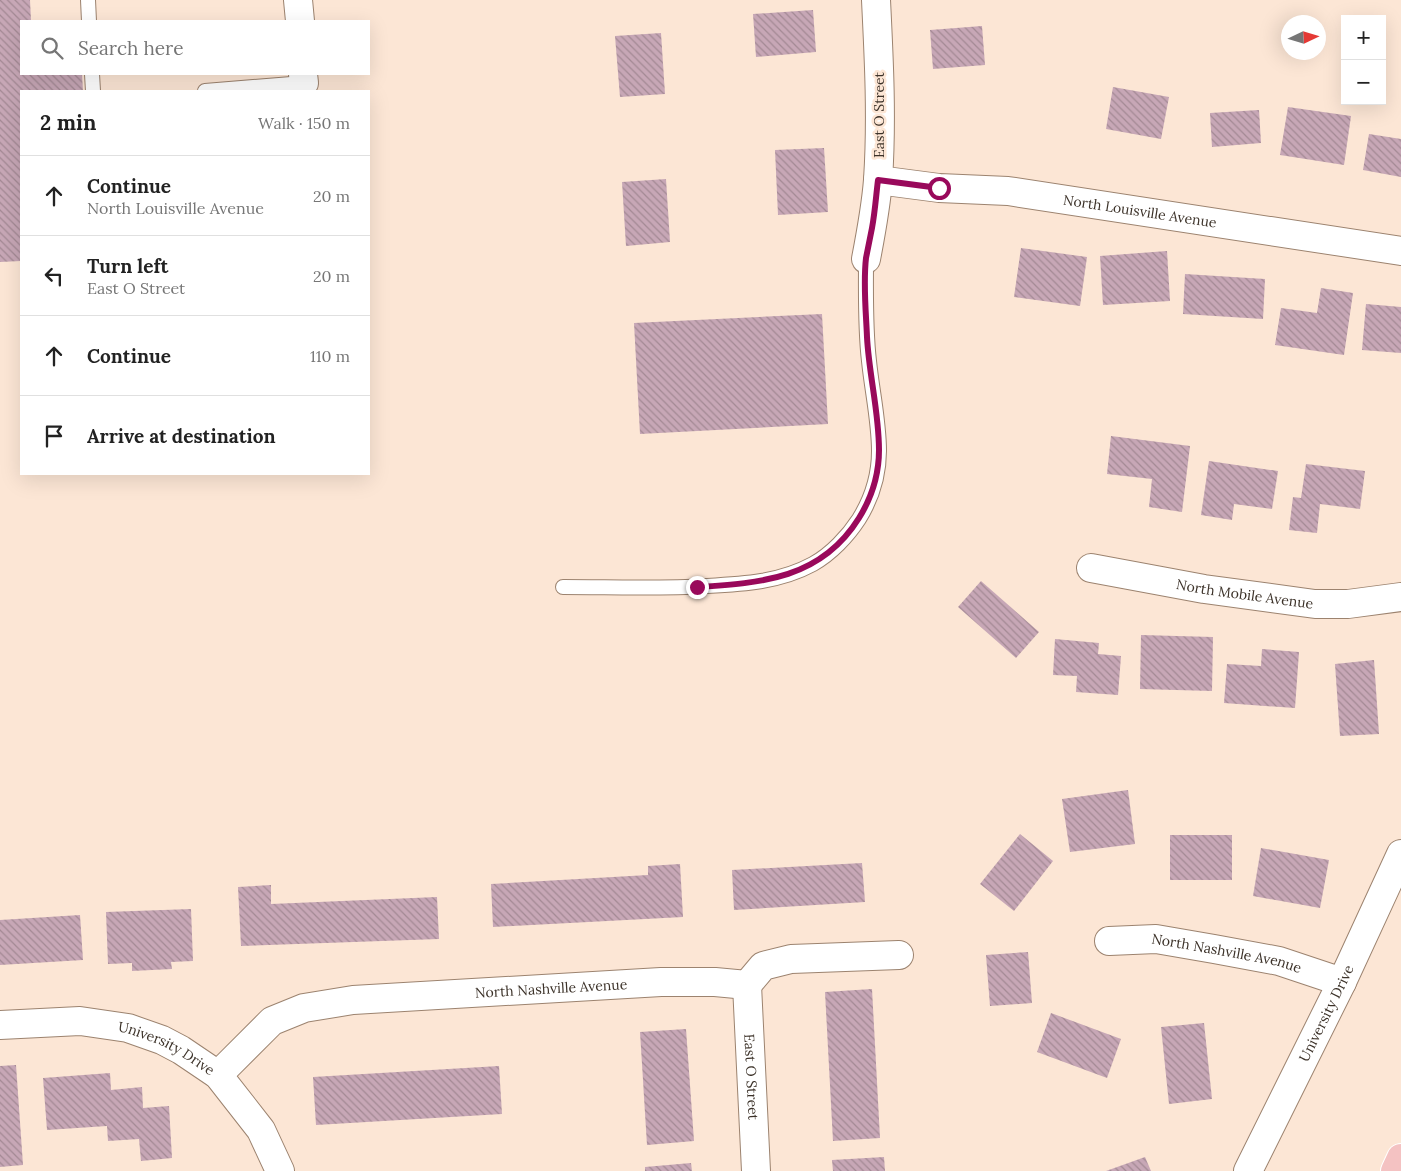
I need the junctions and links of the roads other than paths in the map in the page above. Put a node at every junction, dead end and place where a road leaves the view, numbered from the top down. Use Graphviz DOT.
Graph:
graph roads {
  1 [pos="88,0"];
  2 [pos="298,0"];
  3 [pos="876,0"];
  4 [pos="89,20"];
  5 [pos="300,20"];
  6 [pos="92,75"];
  7 [pos="304,78"];
  8 [pos="93,90"];
  9 [pos="213,90"];
  10 [pos="878,180"];
  11 [pos="1401,251"];
  12 [pos="866,259"];
  13 [pos="1091,568"];
  14 [pos="563,586"];
  15 [pos="1401,598"];
  16 [pos="1401,854"];
  17 [pos="1109,941"];
  18 [pos="898,955"];
  19 [pos="1342,982"];
  20 [pos="747,985"];
  21 [pos="0,1025"];
  22 [pos="218,1075"];
  23 [pos="1401,1158"];
  24 [pos="280,1171"];
  25 [pos="756,1171"];
  26 [pos="1248,1171"];
  27 [pos="1395,1171"];
  1 -- 4 [label="lane"];
  2 -- 5 [label="street"];
  3 -- 10 [label="street, East O Street"];
  6 -- 8 [label="lane"];
  7 -- 9 [label="lane"];
  10 -- 11 [label="street, North Louisville Avenue"];
  10 -- 12 [label="street, East O Street"];
  12 -- 14 [label="lane"];
  13 -- 15 [label="street, North Mobile Avenue"];
  16 -- 19 [label="street, University Drive"];
  17 -- 19 [label="street, North Nashville Avenue"];
  18 -- 20 [label="street"];
  19 -- 26 [label="street, University Drive"];
  20 -- 22 [label="street, North Nashville Avenue"];
  20 -- 25 [label="street, East O Street"];
  21 -- 22 [label="street, University Drive"];
  22 -- 24 [label="street, University Drive"];
  23 -- 27 [label="highway"];
}
